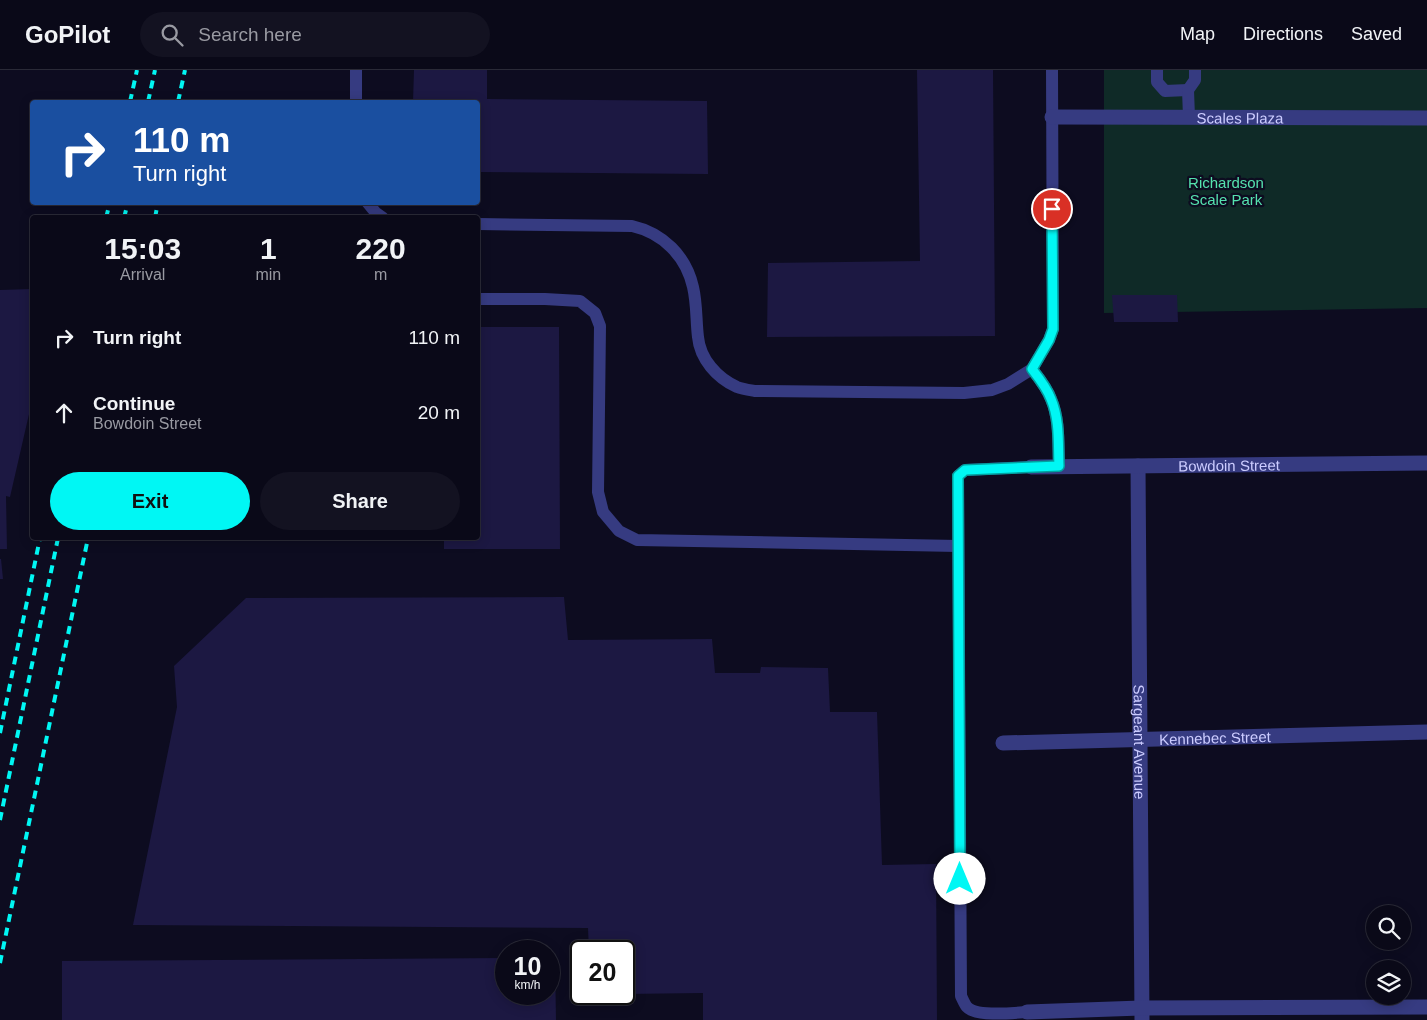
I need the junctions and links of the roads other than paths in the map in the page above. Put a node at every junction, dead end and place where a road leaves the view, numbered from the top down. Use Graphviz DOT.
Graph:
graph roads {
  1 [pos="356,70"];
  2 [pos="1052,70"];
  3 [pos="1156,70"];
  4 [pos="1194,70"];
  5 [pos="1188,90"];
  6 [pos="356,100"];
  7 [pos="1052,117"];
  8 [pos="1190,117"];
  9 [pos="1427,118"];
  10 [pos="369,205"];
  11 [pos="379,215"];
  12 [pos="480,224"];
  13 [pos="480,299"];
  14 [pos="1032,369"];
  15 [pos="1427,463"];
  16 [pos="1059,466"];
  17 [pos="1138,466"];
  18 [pos="1031,467"];
  19 [pos="958,546"];
  20 [pos="1427,732"];
  21 [pos="1139,740"];
  22 [pos="1003,744"];
  23 [pos="1427,1007"];
  24 [pos="1027,1012"];
  25 [pos="1142,1014"];
  1 -- 6 [label="lane"];
  2 -- 7 [label="lane"];
  3 -- 5 [label="lane"];
  4 -- 5 [label="lane"];
  5 -- 8 [label="lane"];
  7 -- 8 [label="street, Scales Plaza"];
  7 -- 14 [label="lane"];
  8 -- 9 [label="street, Scales Plaza"];
  10 -- 11 [label="lane"];
  12 -- 14 [label="lane"];
  13 -- 19 [label="lane"];
  14 -- 16 [label="lane"];
  15 -- 17 [label="street, Bowdoin Street"];
  16 -- 17 [label="street, Bowdoin Street"];
  16 -- 18 [label="street, Bowdoin Street"];
  17 -- 21 [label="street, Sargeant Avenue"];
  18 -- 19 [label="lane"];
  19 -- 24 [label="lane"];
  20 -- 21 [label="street, Kennebec Street"];
  21 -- 22 [label="street, Kennebec Street"];
  21 -- 25 [label="street, Sargeant Avenue"];
  23 -- 25 [label="street"];
  24 -- 25 [label="street"];
}
